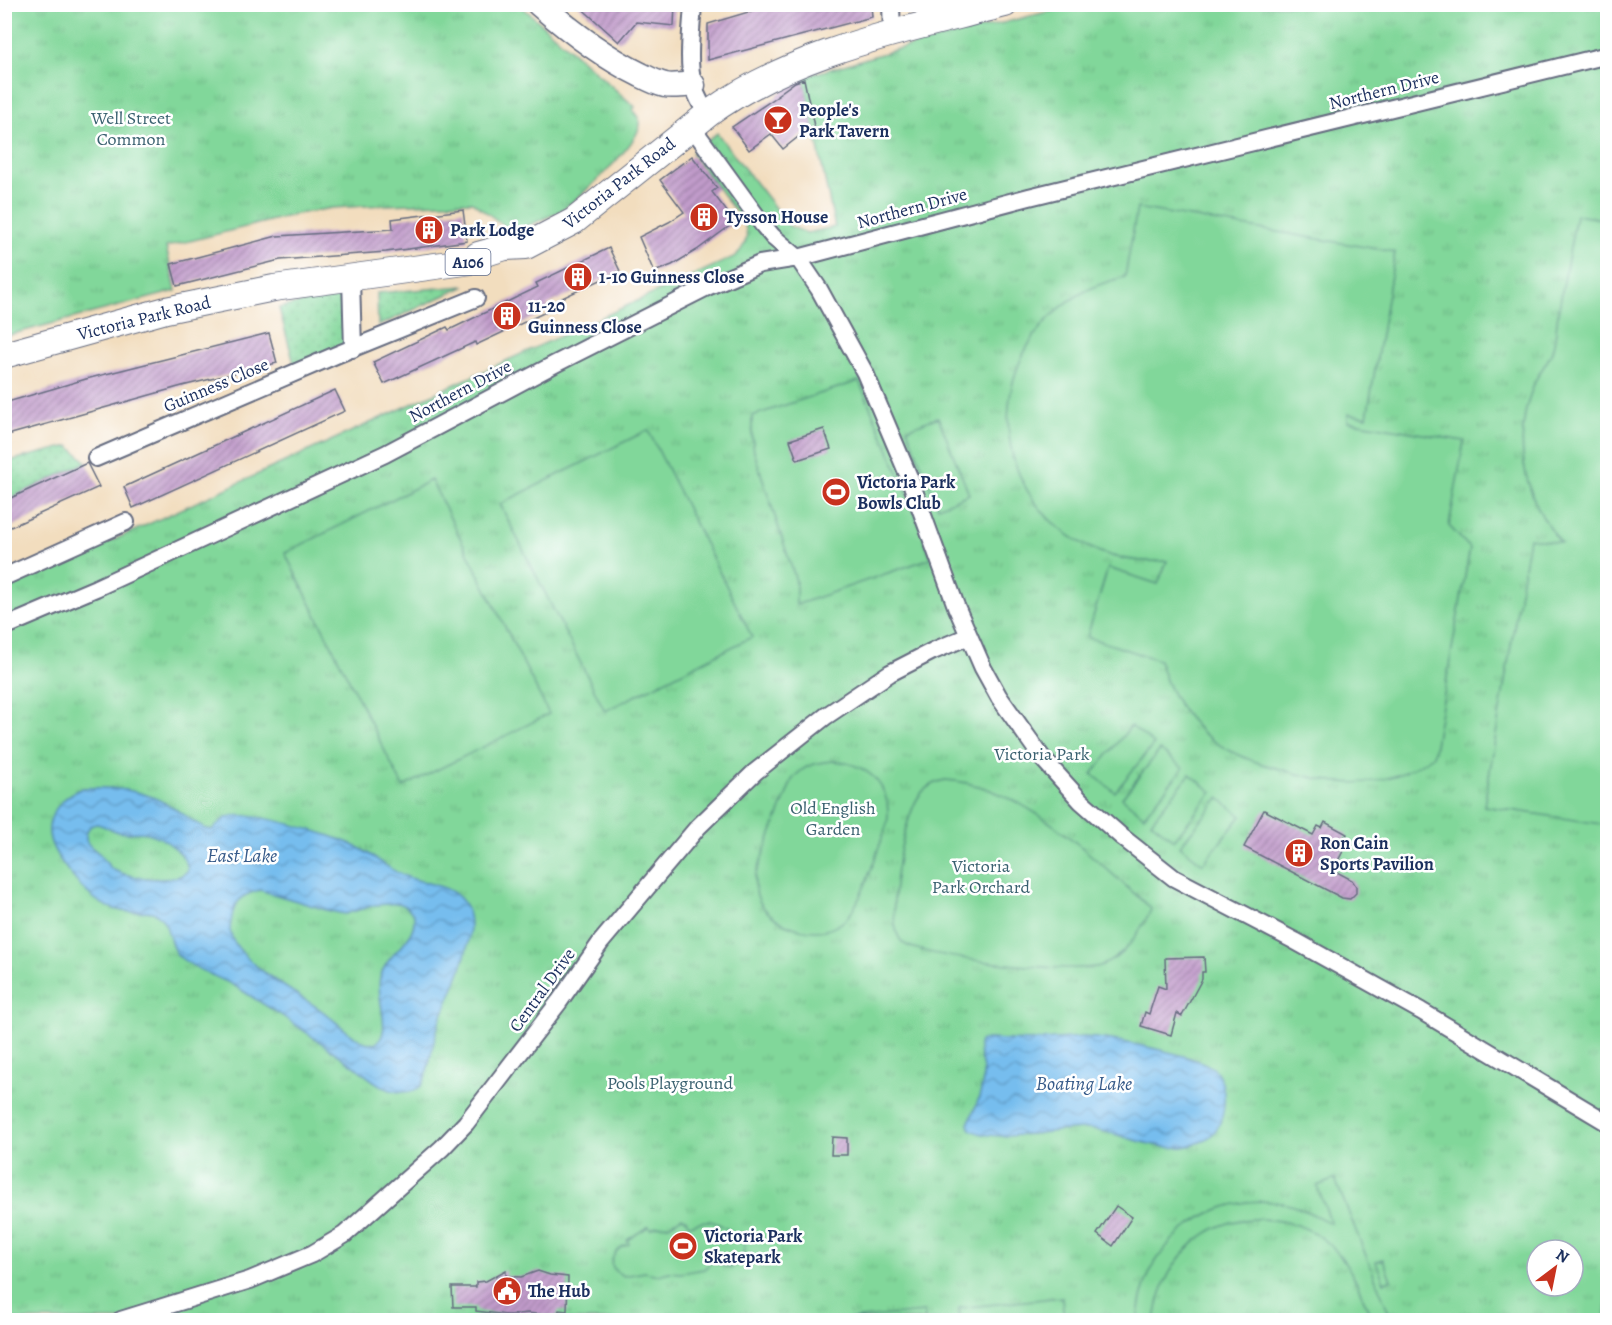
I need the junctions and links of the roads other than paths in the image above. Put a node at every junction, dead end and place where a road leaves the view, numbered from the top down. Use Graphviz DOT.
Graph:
graph roads {
  1 [pos="539,4"];
  2 [pos="693,4"];
  3 [pos="891,4"];
  4 [pos="1005,4"];
  5 [pos="892,34"];
  6 [pos="1608,55"];
  7 [pos="693,85"];
  8 [pos="700,120"];
  9 [pos="798,258"];
  10 [pos="351,279"];
  11 [pos="476,298"];
  12 [pos="353,349"];
  13 [pos="4,355"];
  14 [pos="96,458"];
  15 [pos="126,522"];
  16 [pos="4,577"];
  17 [pos="4,627"];
  18 [pos="969,636"];
  19 [pos="1608,1123"];
  20 [pos="121,1320"];
  1 -- 7 [label="street"];
  2 -- 7 [label="street"];
  3 -- 5 [label="street"];
  4 -- 5 [label="main road, Victoria Park Road / A106"];
  5 -- 8 [label="main road, Victoria Park Road / A106"];
  6 -- 9 [label="street, Northern Drive"];
  7 -- 8 [label="street"];
  8 -- 9 [label="street"];
  8 -- 10 [label="main road, Victoria Park Road / A106"];
  9 -- 17 [label="street, Northern Drive"];
  9 -- 18 [label="street"];
  10 -- 12 [label="street"];
  10 -- 13 [label="main road, Victoria Park Road / A106"];
  11 -- 12 [label="street, Guinness Close"];
  12 -- 14 [label="street, Guinness Close"];
  15 -- 16 [label="street"];
  18 -- 19 [label="street"];
  18 -- 20 [label="street, Central Drive"];
}
